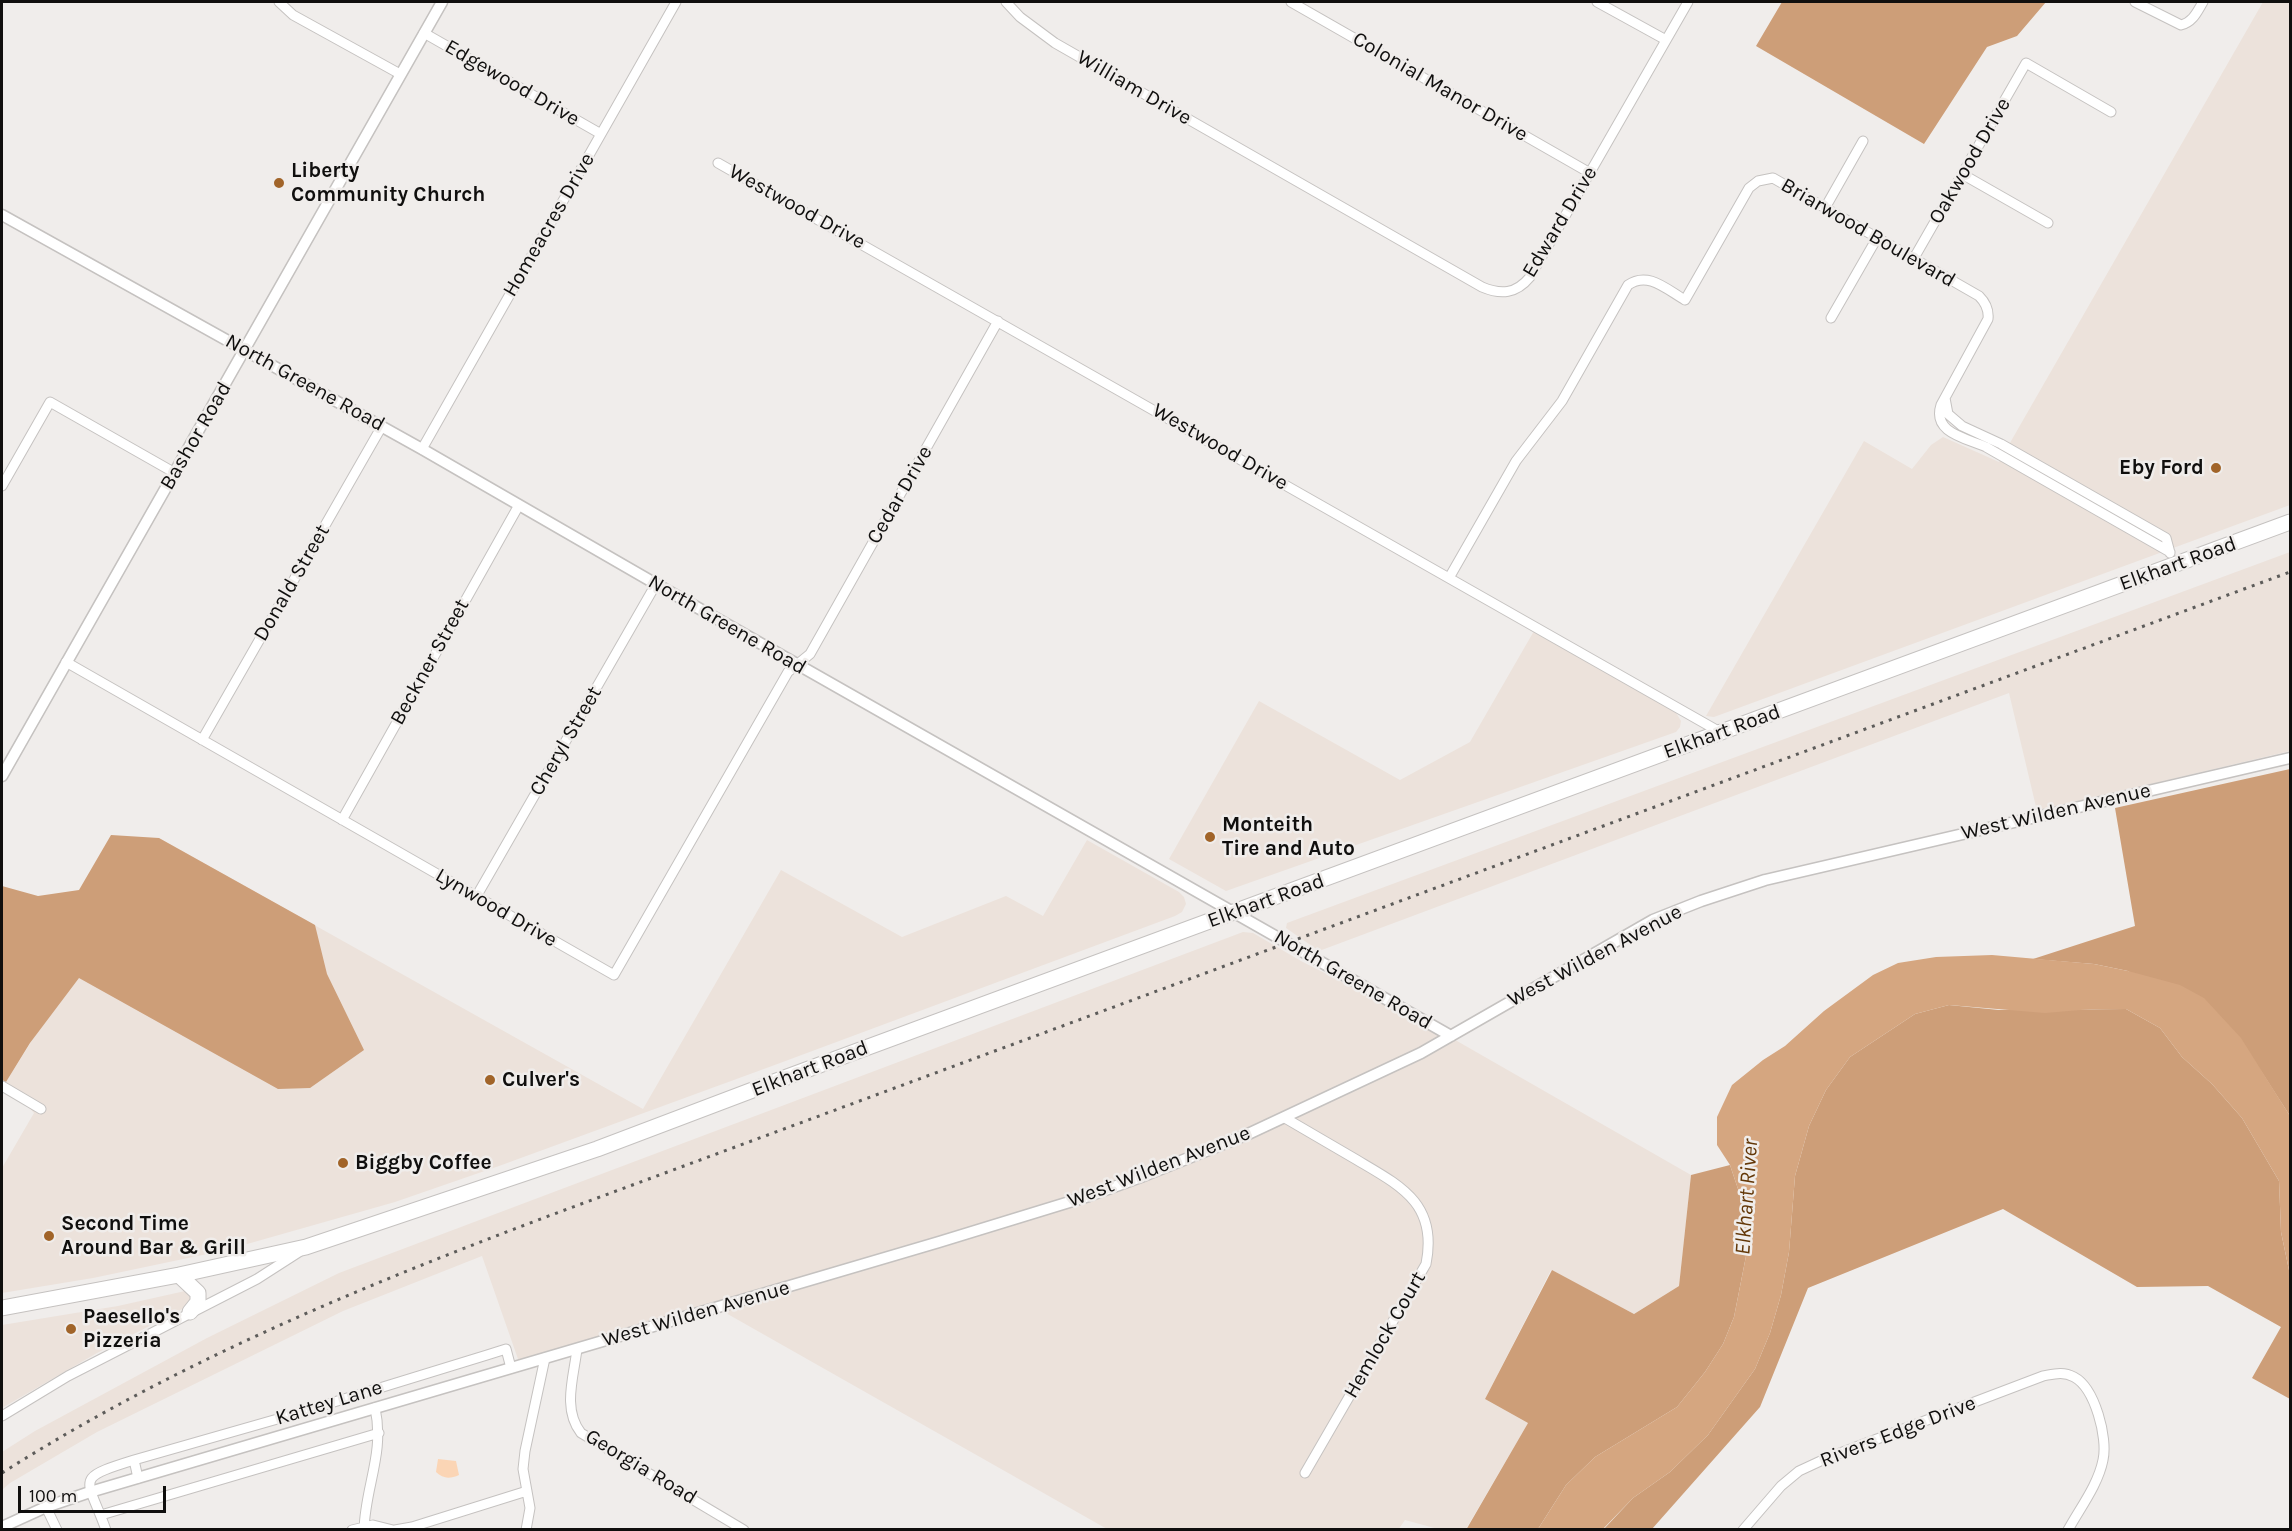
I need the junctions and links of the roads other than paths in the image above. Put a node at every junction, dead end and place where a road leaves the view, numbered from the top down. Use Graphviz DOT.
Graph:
graph roads {
  1 [pos="279,2"];
  2 [pos="441,2"];
  3 [pos="676,2"];
  4 [pos="1006,2"];
  5 [pos="1291,2"];
  6 [pos="1597,2"];
  7 [pos="1688,2"];
  8 [pos="2135,2"];
  9 [pos="2203,2"];
  10 [pos="424,33"];
  11 [pos="1666,40"];
  12 [pos="400,74"];
  13 [pos="2111,112"];
  14 [pos="601,134"];
  15 [pos="1863,141"];
  16 [pos="718,163"];
  17 [pos="1268,165"];
  18 [pos="1590,173"];
  19 [pos="1962,174"];
  20 [pos="1825,208"];
  21 [pos="2,215"];
  22 [pos="2048,223"];
  23 [pos="1877,238"];
  24 [pos="1914,258"];
  25 [pos="1831,318"];
  26 [pos="998,321"];
  27 [pos="245,349"];
  28 [pos="382,426"];
  29 [pos="422,449"];
  30 [pos="175,472"];
  31 [pos="2,486"];
  32 [pos="519,505"];
  33 [pos="2290,522"];
  34 [pos="2172,559"];
  35 [pos="1449,578"];
  36 [pos="656,584"];
  37 [pos="66,662"];
  38 [pos="797,664"];
  39 [pos="1721,732"];
  40 [pos="202,740"];
  41 [pos="2290,758"];
  42 [pos="2,776"];
  43 [pos="342,820"];
  44 [pos="476,897"];
  45 [pos="1235,912"];
  46 [pos="1451,1036"];
  47 [pos="2,1086"];
  48 [pos="41,1109"];
  49 [pos="1285,1118"];
  50 [pos="306,1248"];
  51 [pos="179,1275"];
  52 [pos="2,1308"];
  53 [pos="190,1312"];
  54 [pos="577,1349"];
  55 [pos="545,1358"];
  56 [pos="511,1368"];
  57 [pos="323,1405"];
  58 [pos="375,1408"];
  59 [pos="2,1416"];
  60 [pos="328,1422"];
  61 [pos="379,1432"];
  62 [pos="134,1460"];
  63 [pos="1305,1473"];
  64 [pos="138,1478"];
  65 [pos="527,1491"];
  66 [pos="90,1492"];
  67 [pos="46,1507"];
  68 [pos="101,1515"];
  69 [pos="2,1527"];
  70 [pos="364,1528"];
  71 [pos="57,1530"];
  72 [pos="106,1530"];
  73 [pos="352,1530"];
  74 [pos="394,1530"];
  75 [pos="526,1530"];
  76 [pos="744,1530"];
  77 [pos="1743,1530"];
  78 [pos="2068,1530"];
  1 -- 12 [label="street"];
  2 -- 10 [label="street, Bashor Road"];
  3 -- 14 [label="street, Homeacres Drive"];
  4 -- 17 [label="street, William Drive"];
  5 -- 18 [label="street, Colonial Manor Drive"];
  6 -- 11 [label="street"];
  7 -- 11 [label="street, Edward Drive"];
  8 -- 9 [label="street"];
  10 -- 12 [label="street, Bashor Road"];
  10 -- 14 [label="street, Edgewood Drive"];
  11 -- 18 [label="street, Edward Drive"];
  12 -- 27 [label="street, Bashor Road"];
  13 -- 19 [label="street, Oakwood Drive"];
  14 -- 29 [label="street, Homeacres Drive"];
  15 -- 20 [label="street"];
  16 -- 26 [label="street, Westwood Drive"];
  17 -- 18 [label="street, Edward Drive"];
  19 -- 22 [label="street"];
  19 -- 24 [label="street, Oakwood Drive"];
  20 -- 23 [label="street, Briarwood Boulevard"];
  20 -- 35 [label="street, Briarwood Boulevard"];
  21 -- 27 [label="street, North Greene Road"];
  23 -- 24 [label="street, Briarwood Boulevard"];
  23 -- 25 [label="street"];
  24 -- 34 [label="street, Briarwood Boulevard"];
  26 -- 35 [label="street, Westwood Drive"];
  26 -- 38 [label="street, Cedar Drive"];
  27 -- 28 [label="street, North Greene Road"];
  27 -- 30 [label="street, Bashor Road"];
  28 -- 29 [label="street, North Greene Road"];
  28 -- 40 [label="street, Donald Street"];
  29 -- 32 [label="street, North Greene Road"];
  30 -- 31 [label="street"];
  30 -- 37 [label="street, Bashor Road"];
  32 -- 36 [label="street, North Greene Road"];
  32 -- 43 [label="street, Beckner Street"];
  33 -- 34 [label="highway, Elkhart Road"];
  34 -- 39 [label="highway, Elkhart Road"];
  35 -- 39 [label="street, Westwood Drive"];
  36 -- 38 [label="street, North Greene Road"];
  36 -- 44 [label="street, Cheryl Street"];
  37 -- 40 [label="street, Lynwood Drive"];
  37 -- 42 [label="street, Bashor Road"];
  38 -- 44 [label="street, Lynwood Drive"];
  38 -- 45 [label="street, North Greene Road"];
  39 -- 45 [label="highway, Elkhart Road"];
  40 -- 43 [label="street, Lynwood Drive"];
  41 -- 46 [label="street, West Wilden Avenue"];
  43 -- 44 [label="street, Lynwood Drive"];
  45 -- 46 [label="street, North Greene Road"];
  45 -- 50 [label="highway, Elkhart Road"];
  46 -- 49 [label="street, West Wilden Avenue"];
  47 -- 48 [label="street"];
  49 -- 54 [label="street, West Wilden Avenue"];
  49 -- 63 [label="street, Hemlock Court"];
  50 -- 51 [label="highway, Elkhart Road"];
  50 -- 53 [label="street"];
  51 -- 52 [label="highway, Elkhart Road"];
  51 -- 53 [label="highway"];
  53 -- 59 [label="street"];
  54 -- 55 [label="street, West Wilden Avenue"];
  54 -- 76 [label="street, Georgia Road"];
  55 -- 56 [label="street, West Wilden Avenue"];
  55 -- 65 [label="street"];
  56 -- 57 [label="street, Kattey Lane"];
  56 -- 58 [label="street, West Wilden Avenue"];
  57 -- 60 [label="street"];
  57 -- 62 [label="street, Kattey Lane"];
  58 -- 60 [label="street, West Wilden Avenue"];
  58 -- 61 [label="street"];
  60 -- 64 [label="street, West Wilden Avenue"];
  61 -- 68 [label="street"];
  61 -- 70 [label="street"];
  62 -- 64 [label="street"];
  62 -- 66 [label="street, Kattey Lane"];
  64 -- 66 [label="street, West Wilden Avenue"];
  65 -- 74 [label="street"];
  65 -- 75 [label="street"];
  66 -- 67 [label="street, West Wilden Avenue"];
  66 -- 68 [label="street"];
  67 -- 69 [label="street, West Wilden Avenue"];
  67 -- 71 [label="street"];
  68 -- 72 [label="street"];
  70 -- 73 [label="street"];
  70 -- 74 [label="street"];
  77 -- 78 [label="street, Rivers Edge Drive"];
}
